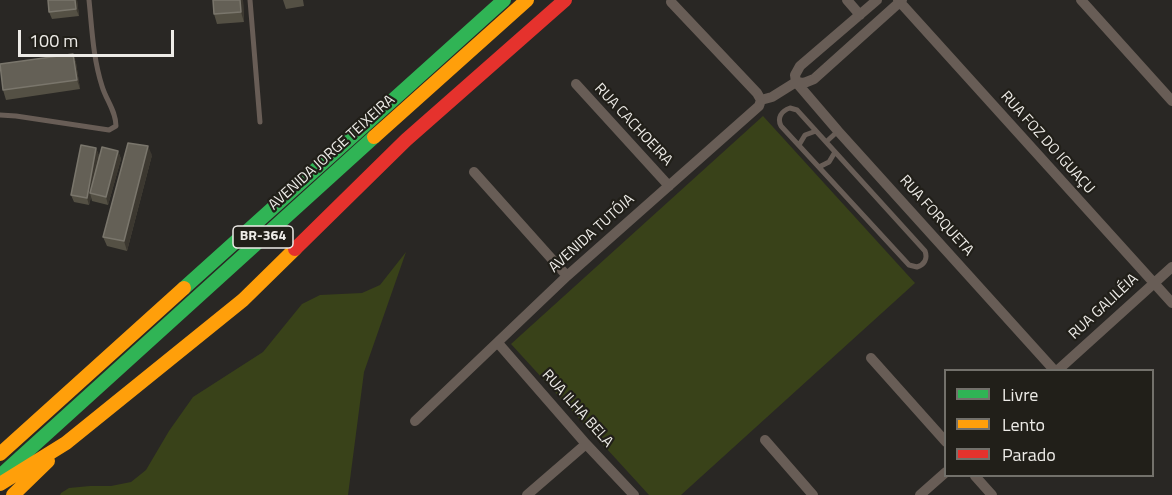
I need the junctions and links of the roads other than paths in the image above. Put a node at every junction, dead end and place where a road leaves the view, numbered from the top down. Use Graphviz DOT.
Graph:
graph roads {
  1 [pos="89,0"];
  2 [pos="250,0"];
  3 [pos="504,0"];
  4 [pos="526,0"];
  5 [pos="565,0"];
  6 [pos="848,0"];
  7 [pos="877,0"];
  8 [pos="1081,0"];
  9 [pos="900,1"];
  10 [pos="671,2"];
  11 [pos="860,15"];
  12 [pos="796,82"];
  13 [pos="576,84"];
  14 [pos="760,100"];
  15 [pos="1172,101"];
  16 [pos="0,115"];
  17 [pos="260,122"];
  18 [pos="816,131"];
  19 [pos="838,131"];
  20 [pos="826,142"];
  21 [pos="799,145"];
  22 [pos="835,152"];
  23 [pos="819,167"];
  24 [pos="474,172"];
  25 [pos="669,186"];
  26 [pos="1172,267"];
  27 [pos="567,276"];
  28 [pos="1154,283"];
  29 [pos="1172,303"];
  30 [pos="498,343"];
  31 [pos="871,358"];
  32 [pos="1055,369"];
  33 [pos="1057,369"];
  34 [pos="415,421"];
  35 [pos="765,440"];
  36 [pos="944,441"];
  37 [pos="66,443"];
  38 [pos="586,444"];
  39 [pos="0,454"];
  40 [pos="944,473"];
  41 [pos="0,476"];
  42 [pos="976,477"];
  43 [pos="0,484"];
  44 [pos="13,495"];
  45 [pos="527,495"];
  46 [pos="634,495"];
  47 [pos="813,495"];
  48 [pos="920,495"];
  49 [pos="992,495"];
  1 -- 16 [label="lane"];
  2 -- 17 [label="lane"];
  3 -- 39 [label="main road, BR-364 / BR-364"];
  4 -- 41 [label="main road, AVENIDA JORGE TEIXEIRA / BR-364"];
  5 -- 37 [label="main road"];
  6 -- 11 [label="street"];
  7 -- 11 [label="street, AVENIDA TUTÓIA"];
  8 -- 15 [label="street"];
  9 -- 12 [label="street, AVENIDA TUTÓIA"];
  9 -- 28 [label="street, RUA FOZ DO IGUAÇU"];
  10 -- 14 [label="street"];
  11 -- 12 [label="street, AVENIDA TUTÓIA"];
  12 -- 14 [label="street, AVENIDA TUTÓIA"];
  12 -- 19 [label="street, RUA FORQUETA"];
  13 -- 25 [label="street, RUA CACHOEIRA"];
  14 -- 25 [label="street, AVENIDA TUTÓIA"];
  18 -- 20 [label="lane"];
  18 -- 21 [label="lane"];
  18 -- 21 [label="lane"];
  19 -- 20 [label="lane"];
  19 -- 32 [label="street, RUA FORQUETA"];
  20 -- 22 [label="lane"];
  21 -- 23 [label="lane"];
  22 -- 23 [label="lane"];
  22 -- 23 [label="lane"];
  24 -- 27 [label="street"];
  25 -- 27 [label="street, AVENIDA TUTÓIA"];
  26 -- 28 [label="street, RUA GALILÉIA"];
  27 -- 30 [label="street, AVENIDA TUTÓIA"];
  28 -- 29 [label="street, RUA FOZ DO IGUAÇU"];
  28 -- 33 [label="street, RUA GALILÉIA"];
  30 -- 34 [label="street, AVENIDA TUTÓIA"];
  30 -- 38 [label="street, RUA ILHA BELA"];
  31 -- 36 [label="street"];
  35 -- 47 [label="street"];
  37 -- 43 [label="main road"];
  37 -- 44 [label="main road"];
  38 -- 45 [label="street"];
  38 -- 46 [label="street, RUA ILHA BELA"];
  40 -- 48 [label="street"];
  42 -- 49 [label="street"];
}
